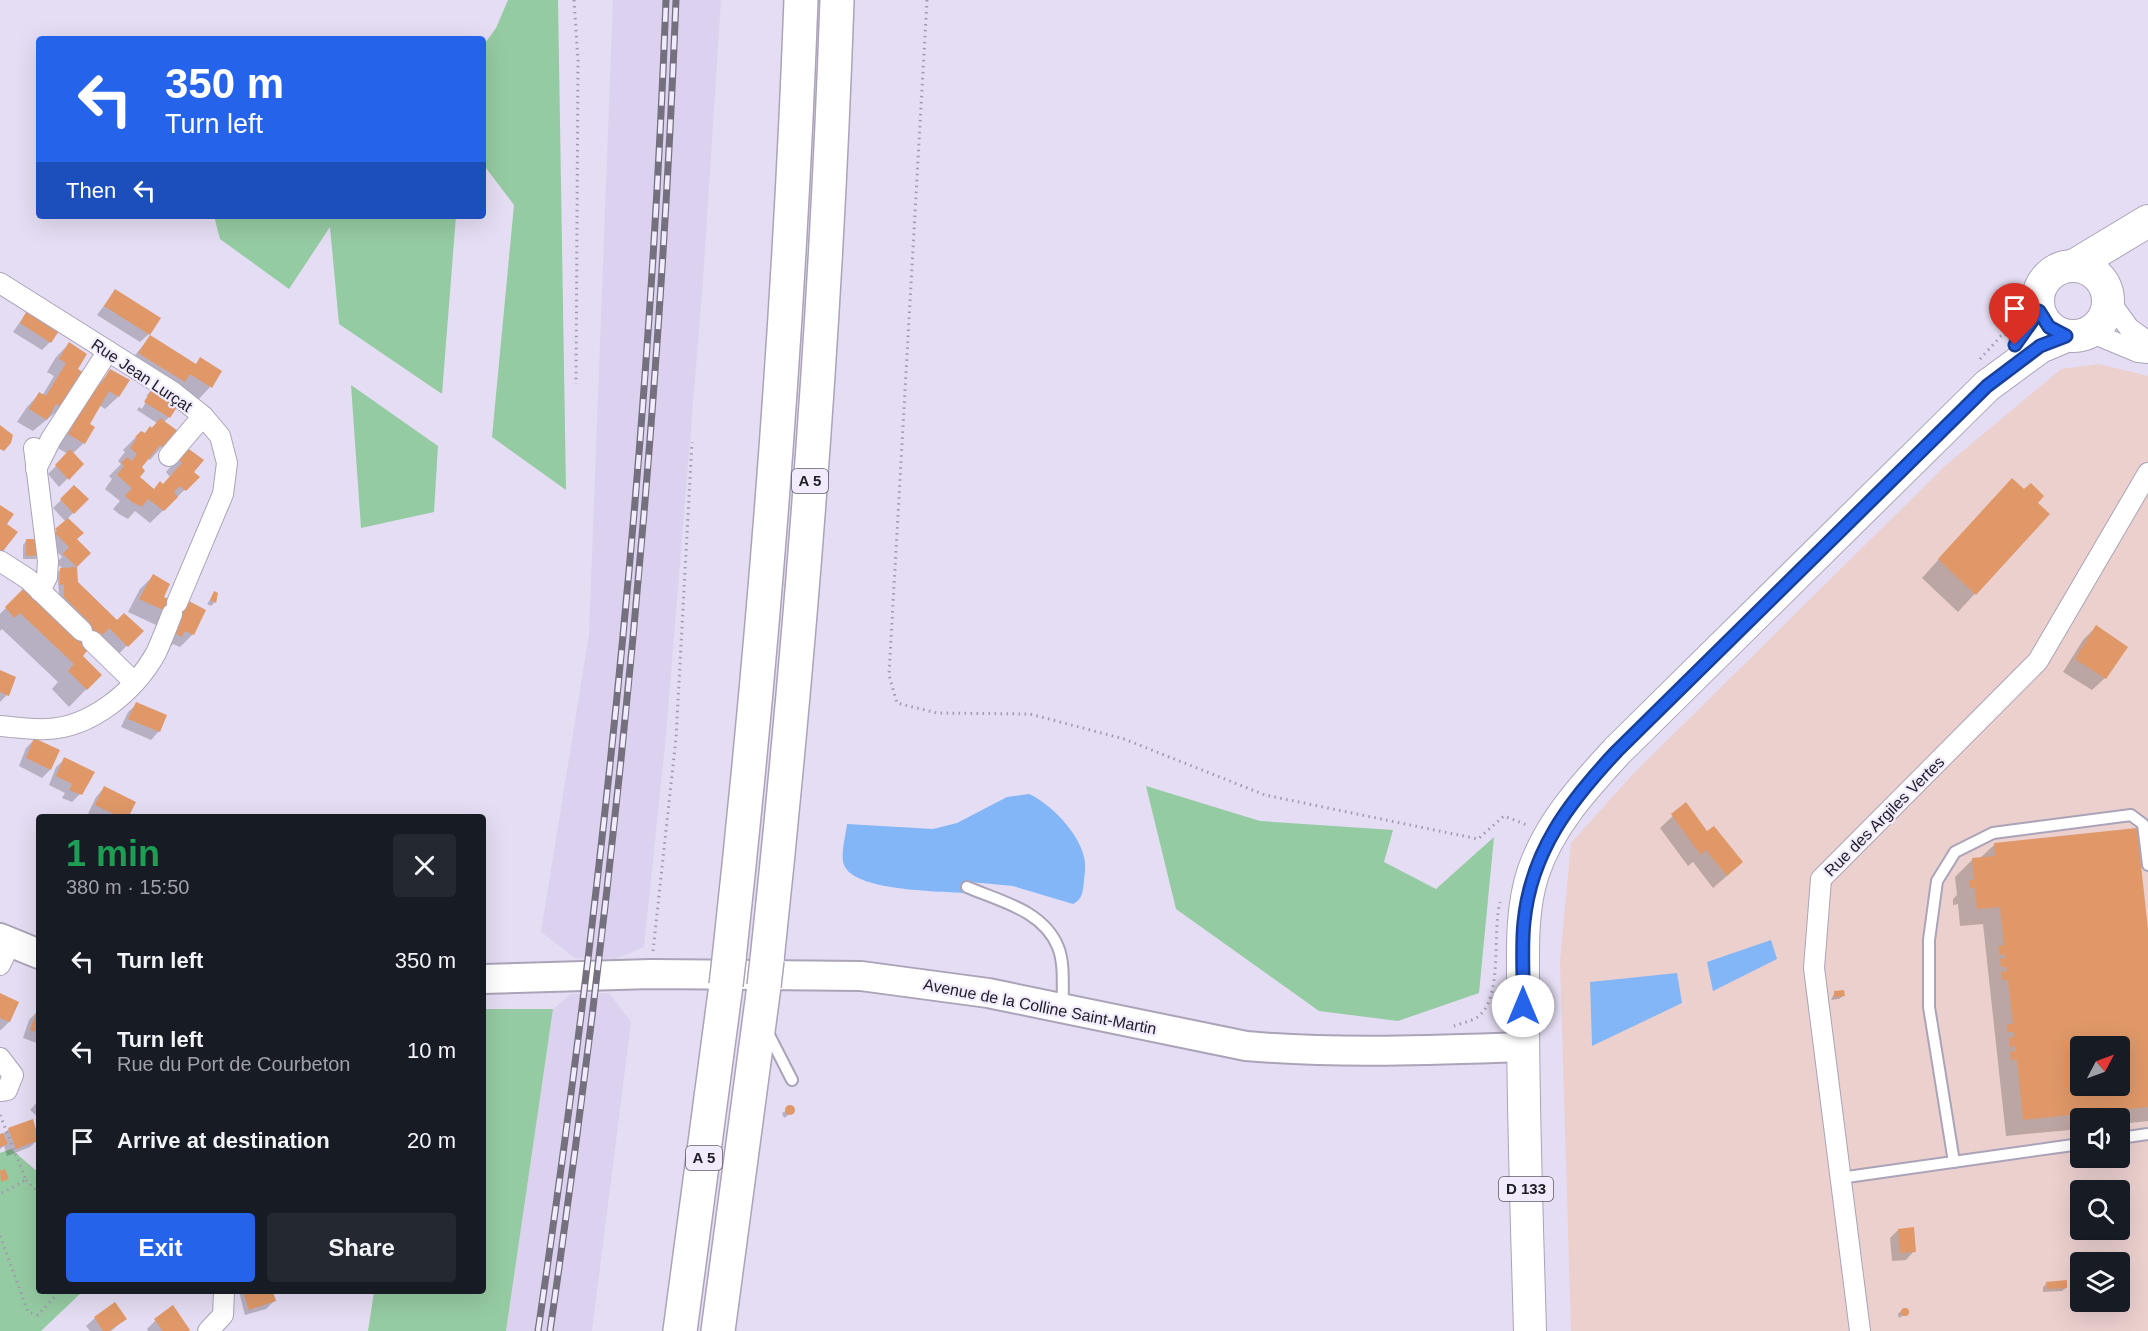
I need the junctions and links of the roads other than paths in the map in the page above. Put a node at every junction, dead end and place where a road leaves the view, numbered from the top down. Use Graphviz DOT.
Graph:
graph roads {
  1 [pos="801,0"];
  2 [pos="837,0"];
  3 [pos="2148,221"];
  4 [pos="2075,265"];
  5 [pos="0,283"];
  6 [pos="2107,293"];
  7 [pos="2039,311"];
  8 [pos="2078,334"];
  9 [pos="2148,342"];
  10 [pos="108,351"];
  11 [pos="2148,352"];
  12 [pos="1987,386"];
  13 [pos="202,416"];
  14 [pos="34,448"];
  15 [pos="169,456"];
  16 [pos="36,469"];
  17 [pos="2148,473"];
  18 [pos="0,561"];
  19 [pos="40,591"];
  20 [pos="134,682"];
  21 [pos="0,726"];
  22 [pos="2148,865"];
  23 [pos="967,887"];
  24 [pos="3,949"];
  25 [pos="36,954"];
  26 [pos="486,979"];
  27 [pos="763,988"];
  28 [pos="1063,1007"];
  29 [pos="1523,1047"];
  30 [pos="0,1058"];
  31 [pos="792,1080"];
  32 [pos="0,1091"];
  33 [pos="2148,1134"];
  34 [pos="2130,1137"];
  35 [pos="2070,1145"];
  36 [pos="1954,1162"];
  37 [pos="1840,1178"];
  38 [pos="224,1294"];
  39 [pos="208,1331"];
  40 [pos="681,1331"];
  41 [pos="718,1331"];
  42 [pos="1530,1331"];
  43 [pos="1860,1331"];
  1 -- 40 [label="highway, A 5"];
  2 -- 27 [label="highway, A 5"];
  3 -- 4 [label="main road"];
  3 -- 6 [label="main road"];
  4 -- 6 [label="main road"];
  4 -- 7 [label="main road"];
  5 -- 10 [label="street, Rue Jean Lurçat"];
  6 -- 8 [label="main road"];
  6 -- 9 [label="street"];
  7 -- 8 [label="main road"];
  7 -- 12 [label="main road"];
  8 -- 11 [label="street"];
  8 -- 12 [label="main road"];
  10 -- 13 [label="street, Rue Jean Lurçat"];
  10 -- 16 [label="street"];
  12 -- 29 [label="main road, D 133"];
  13 -- 15 [label="street"];
  13 -- 20 [label="street, Rue Jean Lurçat"];
  14 -- 16 [label="street"];
  16 -- 19 [label="street"];
  17 -- 37 [label="street, Rue des Argiles Vertes"];
  18 -- 19 [label="street"];
  19 -- 20 [label="street"];
  20 -- 21 [label="street, Rue Jean Lurçat"];
  22 -- 36 [label="lane"];
  23 -- 28 [label="lane"];
  24 -- 25 [label="street"];
  26 -- 28 [label="street, Avenue de la Colline Saint-Martin"];
  27 -- 31 [label="lane"];
  27 -- 41 [label="highway, A 5"];
  28 -- 29 [label="street, Avenue de la Colline Saint-Martin"];
  29 -- 42 [label="main road, D 133"];
  30 -- 32 [label="street"];
  33 -- 34 [label="lane"];
  35 -- 36 [label="lane"];
  36 -- 37 [label="lane"];
  37 -- 43 [label="street, Rue des Argiles Vertes"];
  38 -- 39 [label="street"];
}
